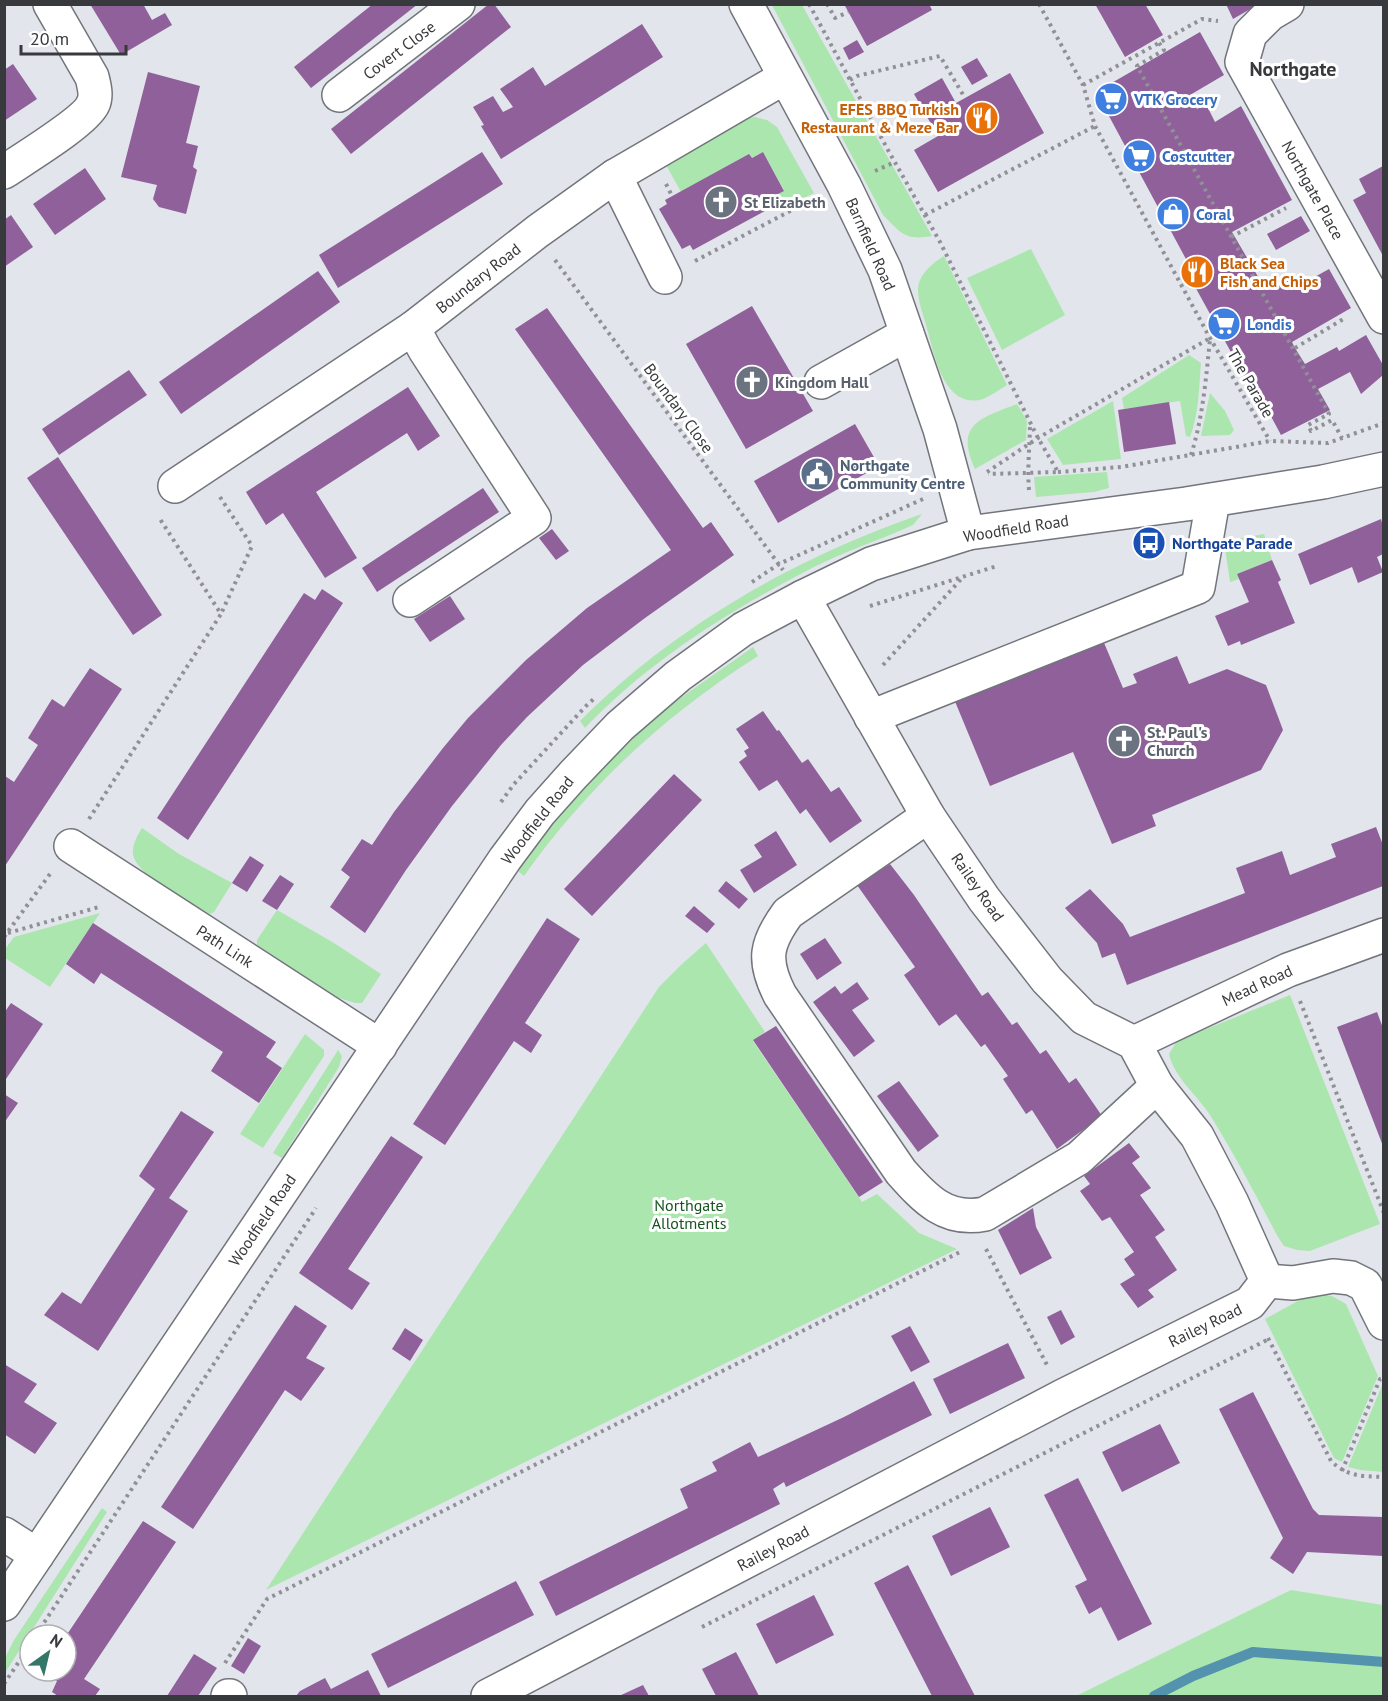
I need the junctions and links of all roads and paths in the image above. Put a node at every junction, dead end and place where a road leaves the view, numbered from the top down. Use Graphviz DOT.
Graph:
graph roads {
  1 [pos="50,4"];
  2 [pos="458,4"];
  3 [pos="746,4"];
  4 [pos="809,4"];
  5 [pos="827,4"];
  6 [pos="1039,4"];
  7 [pos="1287,4"];
  8 [pos="848,12"];
  9 [pos="1160,43"];
  10 [pos="1246,48"];
  11 [pos="785,77"];
  12 [pos="850,80"];
  13 [pos="1083,85"];
  14 [pos="339,95"];
  15 [pos="965,98"];
  16 [pos="1095,126"];
  17 [pos="895,162"];
  18 [pos="4,172"];
  19 [pos="615,176"];
  20 [pos="844,185"];
  21 [pos="925,215"];
  22 [pos="1268,217"];
  23 [pos="538,231"];
  24 [pos="1231,237"];
  25 [pos="665,277"];
  26 [pos="1376,293"];
  27 [pos="413,328"];
  28 [pos="907,334"];
  29 [pos="1210,338"];
  30 [pos="1295,348"];
  31 [pos="821,381"];
  32 [pos="1030,419"];
  33 [pos="1383,423"];
  34 [pos="1038,438"];
  35 [pos="1342,438"];
  36 [pos="1270,441"];
  37 [pos="1030,443"];
  38 [pos="1191,455"];
  39 [pos="1383,469"];
  40 [pos="1028,472"];
  41 [pos="1058,472"];
  42 [pos="175,486"];
  43 [pos="1213,500"];
  44 [pos="1032,525"];
  45 [pos="968,533"];
  46 [pos="1007,563"];
  47 [pos="963,577"];
  48 [pos="802,597"];
  49 [pos="410,600"];
  50 [pos="868,606"];
  51 [pos="864,705"];
  52 [pos="928,816"];
  53 [pos="70,846"];
  54 [pos="99,907"];
  55 [pos="6,935"];
  56 [pos="1383,935"];
  57 [pos="1288,970"];
  58 [pos="1134,1043"];
  59 [pos="380,1046"];
  60 [pos="1157,1086"];
  61 [pos="317,1206"];
  62 [pos="1383,1213"];
  63 [pos="984,1228"];
  64 [pos="1258,1292"];
  65 [pos="1383,1323"];
  66 [pos="1269,1339"];
  67 [pos="1383,1378"];
  68 [pos="1064,1396"];
  69 [pos="1083,1434"];
  70 [pos="1342,1471"];
  71 [pos="1383,1477"];
  72 [pos="4,1534"];
  73 [pos="37,1555"];
  74 [pos="4,1604"];
  75 [pos="44,1623"];
  76 [pos="691,1632"];
  77 [pos="18,1663"];
  78 [pos="4,1684"];
  79 [pos="229,1696"];
  80 [pos="488,1696"];
  1 -- 18 [label="street"];
  2 -- 14 [label="street, Covert Close"];
  3 -- 11 [label="street, Barnfield Road"];
  4 -- 12 [label="path"];
  5 -- 8 [label="path"];
  6 -- 13 [label="path"];
  7 -- 10 [label="street"];
  9 -- 10 [label="path"];
  9 -- 13 [label="path"];
  9 -- 24 [label="path"];
  10 -- 26 [label="street, Northgate Place"];
  11 -- 19 [label="street, Boundary Road"];
  11 -- 20 [label="street, Barnfield Road"];
  12 -- 15 [label="path"];
  12 -- 17 [label="path"];
  13 -- 16 [label="path"];
  16 -- 21 [label="path"];
  16 -- 29 [label="path, The Parade"];
  17 -- 20 [label="path"];
  17 -- 21 [label="path"];
  19 -- 23 [label="street, Boundary Road"];
  19 -- 25 [label="street"];
  20 -- 25 [label="path"];
  20 -- 28 [label="street, Barnfield Road"];
  21 -- 32 [label="path"];
  22 -- 24 [label="path"];
  23 -- 27 [label="street, Boundary Road"];
  23 -- 48 [label="path, Boundary Close"];
  24 -- 35 [label="path"];
  26 -- 30 [label="path"];
  27 -- 42 [label="street, Boundary Road"];
  27 -- 49 [label="street"];
  28 -- 31 [label="street"];
  28 -- 45 [label="street, Barnfield Road"];
  29 -- 34 [label="path"];
  29 -- 36 [label="path, The Parade"];
  29 -- 38 [label="path"];
  32 -- 34 [label="path"];
  32 -- 37 [label="path"];
  33 -- 35 [label="path"];
  34 -- 37 [label="path"];
  34 -- 41 [label="path"];
  35 -- 36 [label="path"];
  36 -- 38 [label="path"];
  37 -- 40 [label="path"];
  37 -- 40 [label="path"];
  38 -- 41 [label="path"];
  39 -- 43 [label="street, Woodfield Road"];
  40 -- 41 [label="path"];
  40 -- 44 [label="path"];
  42 -- 53 [label="path"];
  43 -- 44 [label="street, Woodfield Road"];
  43 -- 51 [label="street"];
  44 -- 45 [label="street, Woodfield Road"];
  45 -- 48 [label="street, Woodfield Road"];
  46 -- 47 [label="path"];
  47 -- 50 [label="path"];
  47 -- 51 [label="path"];
  48 -- 51 [label="street, Railey Road"];
  48 -- 59 [label="street, Woodfield Road"];
  51 -- 52 [label="street, Railey Road"];
  52 -- 58 [label="street, Railey Road"];
  52 -- 63 [label="street"];
  53 -- 55 [label="path"];
  53 -- 59 [label="street, Path Link"];
  54 -- 55 [label="path"];
  56 -- 57 [label="street, Mead Road"];
  57 -- 58 [label="street, Mead Road"];
  57 -- 62 [label="path"];
  58 -- 60 [label="street"];
  59 -- 73 [label="street, Woodfield Road"];
  60 -- 63 [label="street"];
  60 -- 64 [label="street"];
  61 -- 75 [label="path"];
  63 -- 68 [label="path"];
  63 -- 79 [label="path"];
  64 -- 65 [label="street"];
  64 -- 66 [label="path"];
  64 -- 68 [label="street, Railey Road"];
  66 -- 69 [label="path"];
  66 -- 70 [label="path"];
  67 -- 70 [label="path"];
  68 -- 69 [label="path"];
  68 -- 80 [label="street, Railey Road"];
  69 -- 76 [label="path"];
  70 -- 71 [label="path"];
  72 -- 73 [label="street"];
  73 -- 74 [label="street, Woodfield Road"];
  77 -- 78 [label="path"];
}
